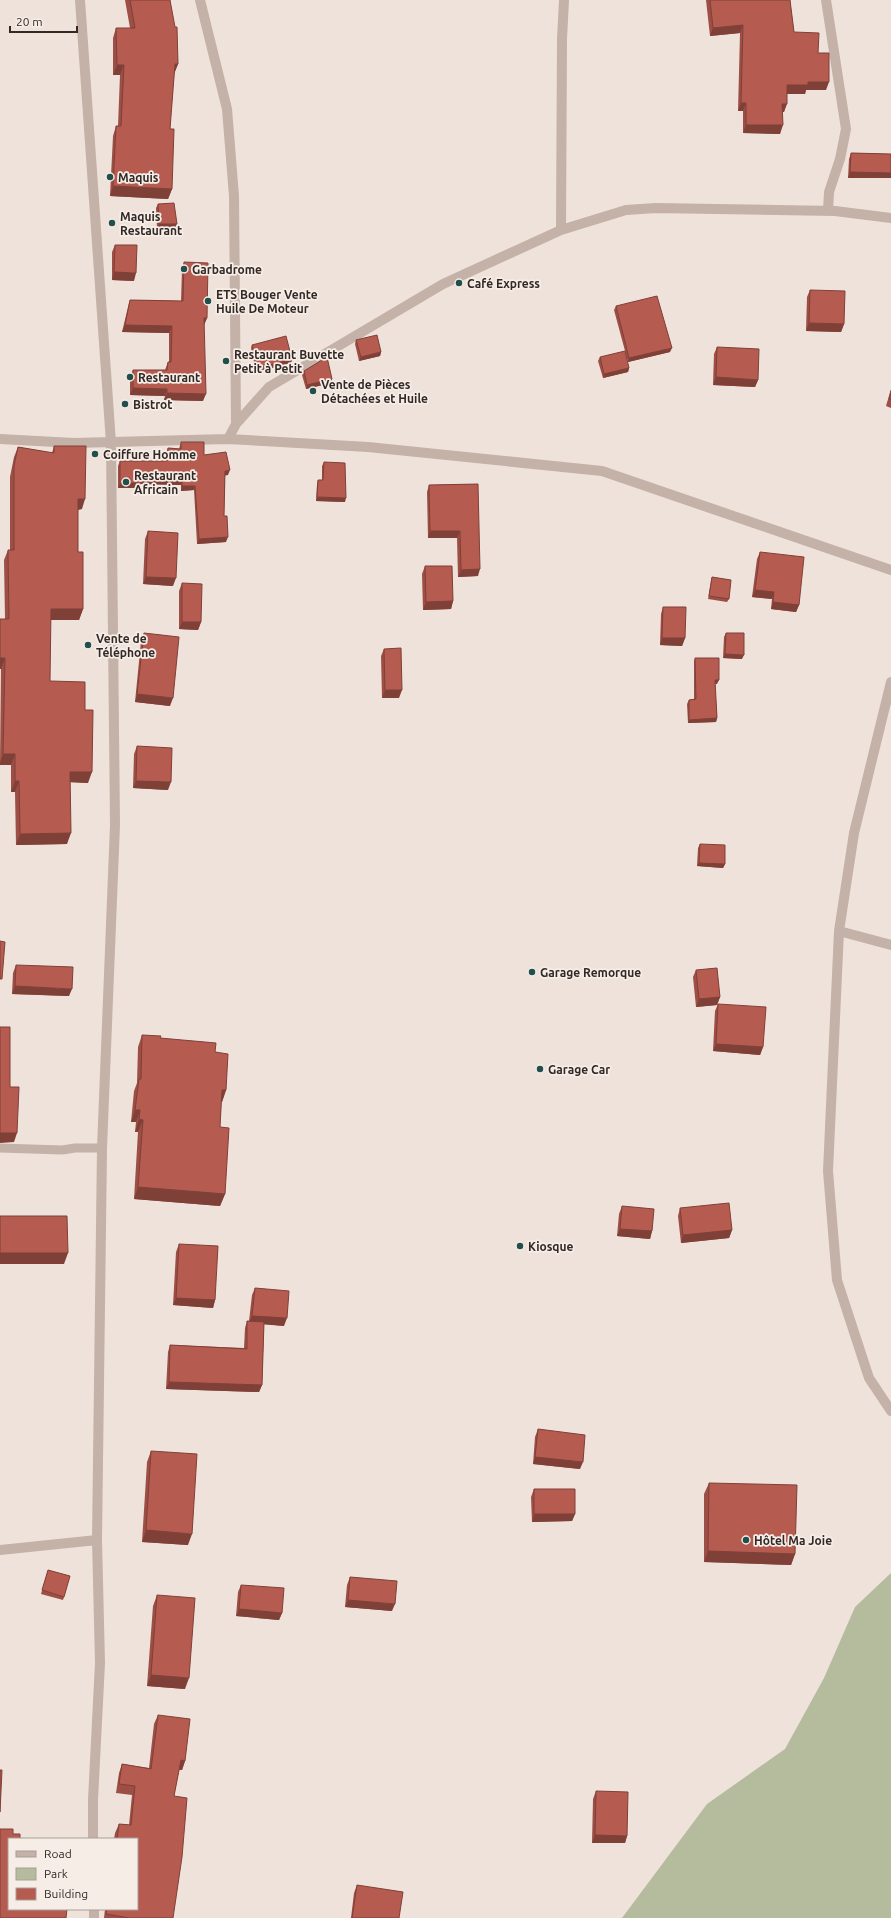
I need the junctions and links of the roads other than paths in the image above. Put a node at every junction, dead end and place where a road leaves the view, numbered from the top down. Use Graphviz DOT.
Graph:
graph roads {
  1 [pos="80,0"];
  2 [pos="200,0"];
  3 [pos="564,0"];
  4 [pos="826,0"];
  5 [pos="828,211"];
  6 [pos="891,218"];
  7 [pos="561,230"];
  8 [pos="236,424"];
  9 [pos="0,439"];
  10 [pos="228,439"];
  11 [pos="111,443"];
  12 [pos="891,570"];
  13 [pos="891,682"];
  14 [pos="840,931"];
  15 [pos="891,945"];
  16 [pos="0,1148"];
  17 [pos="102,1148"];
  18 [pos="891,1411"];
  19 [pos="97,1540"];
  20 [pos="0,1550"];
  21 [pos="93,1838"];
  1 -- 11 [label="street"];
  2 -- 8 [label="street"];
  3 -- 7 [label="street"];
  4 -- 5 [label="street"];
  5 -- 6 [label="street"];
  5 -- 7 [label="street"];
  7 -- 8 [label="street"];
  8 -- 10 [label="street"];
  9 -- 11 [label="street"];
  10 -- 11 [label="street"];
  10 -- 12 [label="street"];
  11 -- 17 [label="street"];
  13 -- 14 [label="street"];
  14 -- 15 [label="street"];
  14 -- 18 [label="street"];
  16 -- 17 [label="lane"];
  17 -- 19 [label="street"];
  19 -- 20 [label="street"];
  19 -- 21 [label="street"];
}
